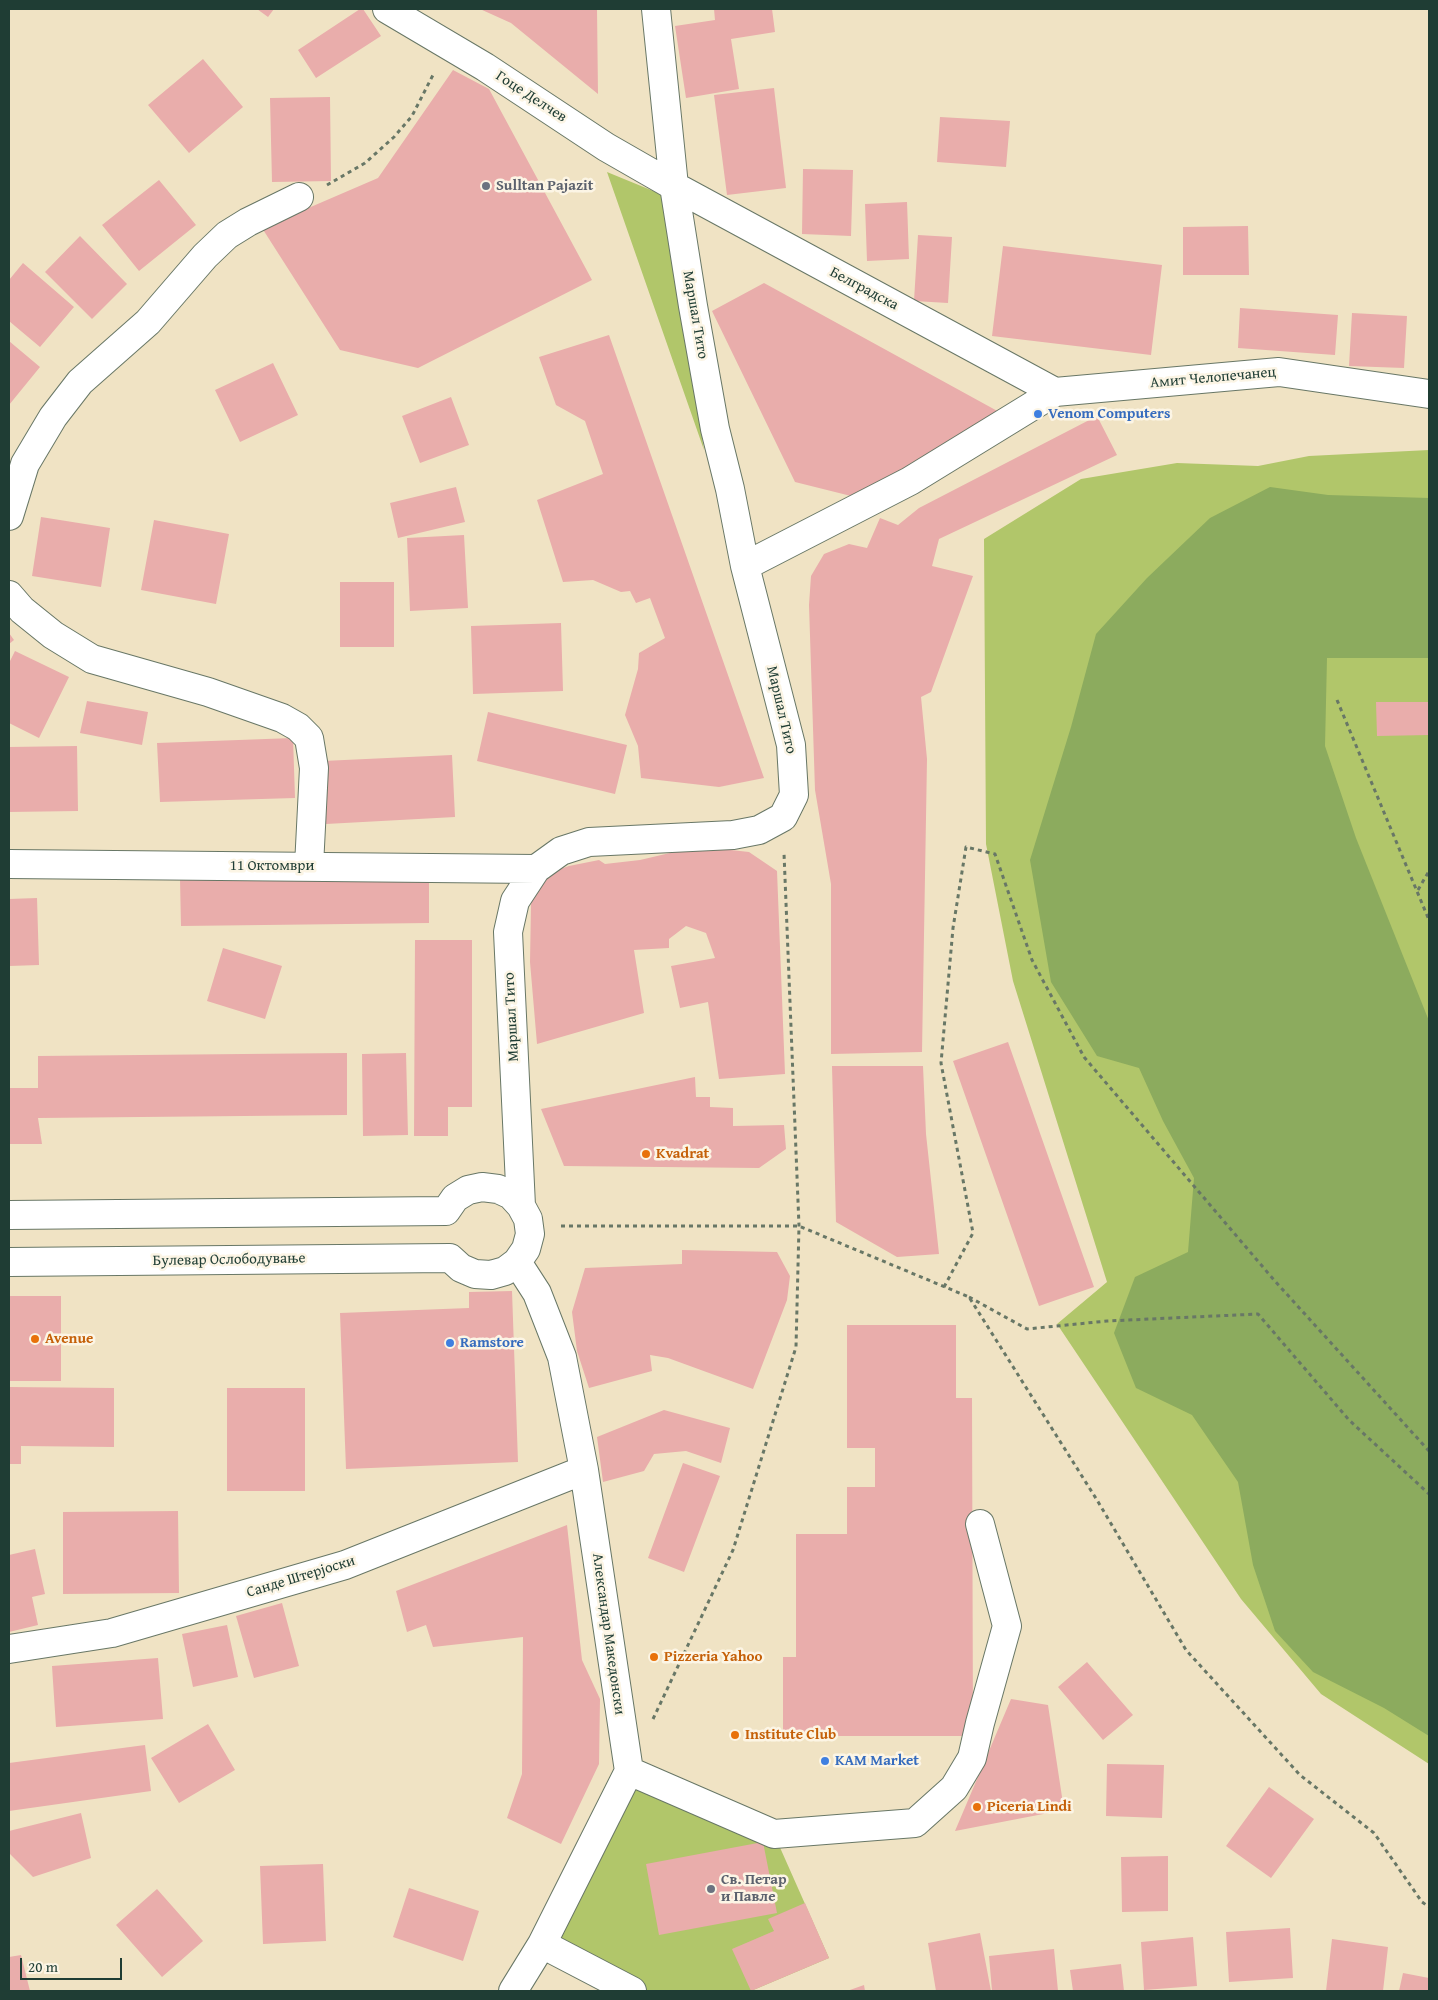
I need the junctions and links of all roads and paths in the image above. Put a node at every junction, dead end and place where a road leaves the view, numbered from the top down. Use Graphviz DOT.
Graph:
graph roads {
  1 [pos="387,9"];
  2 [pos="656,9"];
  3 [pos="448,45"];
  4 [pos="674,186"];
  5 [pos="299,197"];
  6 [pos="1055,392"];
  7 [pos="1429,394"];
  8 [pos="9,516"];
  9 [pos="745,566"];
  10 [pos="9,595"];
  11 [pos="1337,700"];
  12 [pos="782,818"];
  13 [pos="9,864"];
  14 [pos="309,866"];
  15 [pos="536,869"];
  16 [pos="1429,871"];
  17 [pos="1418,890"];
  18 [pos="1429,920"];
  19 [pos="522,1206"];
  20 [pos="9,1215"];
  21 [pos="555,1226"];
  22 [pos="799,1226"];
  23 [pos="9,1262"];
  24 [pos="517,1262"];
  25 [pos="944,1286"];
  26 [pos="969,1297"];
  27 [pos="1429,1451"];
  28 [pos="584,1470"];
  29 [pos="1429,1494"];
  30 [pos="980,1524"];
  31 [pos="9,1649"];
  32 [pos="650,1727"];
  33 [pos="629,1772"];
  34 [pos="1429,1907"];
  35 [pos="542,1944"];
  36 [pos="513,1991"];
  37 [pos="632,1991"];
  1 -- 3 [label="street, Гоце Делчев"];
  2 -- 4 [label="street, Маршал Тито"];
  3 -- 4 [label="street, Гоце Делчев"];
  3 -- 5 [label="path"];
  4 -- 6 [label="street, Белградска"];
  4 -- 9 [label="street, Маршал Тито"];
  5 -- 8 [label="street"];
  6 -- 7 [label="street, Амит Челопечанец"];
  6 -- 9 [label="street"];
  9 -- 12 [label="street, Маршал Тито"];
  10 -- 14 [label="street"];
  11 -- 17 [label="path"];
  12 -- 15 [label="street, Маршал Тито"];
  12 -- 22 [label="path"];
  13 -- 14 [label="street, 11 Октомври"];
  14 -- 15 [label="street, 11 Октомври"];
  15 -- 19 [label="street, Маршал Тито"];
  16 -- 17 [label="path"];
  17 -- 18 [label="path"];
  19 -- 20 [label="street"];
  19 -- 24 [label="street, Маршал Тито"];
  21 -- 22 [label="path"];
  22 -- 25 [label="path"];
  22 -- 32 [label="path"];
  23 -- 24 [label="street, Булевар Ослободување"];
  24 -- 28 [label="street, Александар Македонски"];
  25 -- 26 [label="path"];
  25 -- 27 [label="path"];
  26 -- 29 [label="path"];
  26 -- 34 [label="path"];
  28 -- 31 [label="street, Санде Штерјоски"];
  28 -- 33 [label="street, Александар Македонски"];
  30 -- 33 [label="street"];
  33 -- 35 [label="street"];
  35 -- 36 [label="street"];
  35 -- 37 [label="street"];
}
